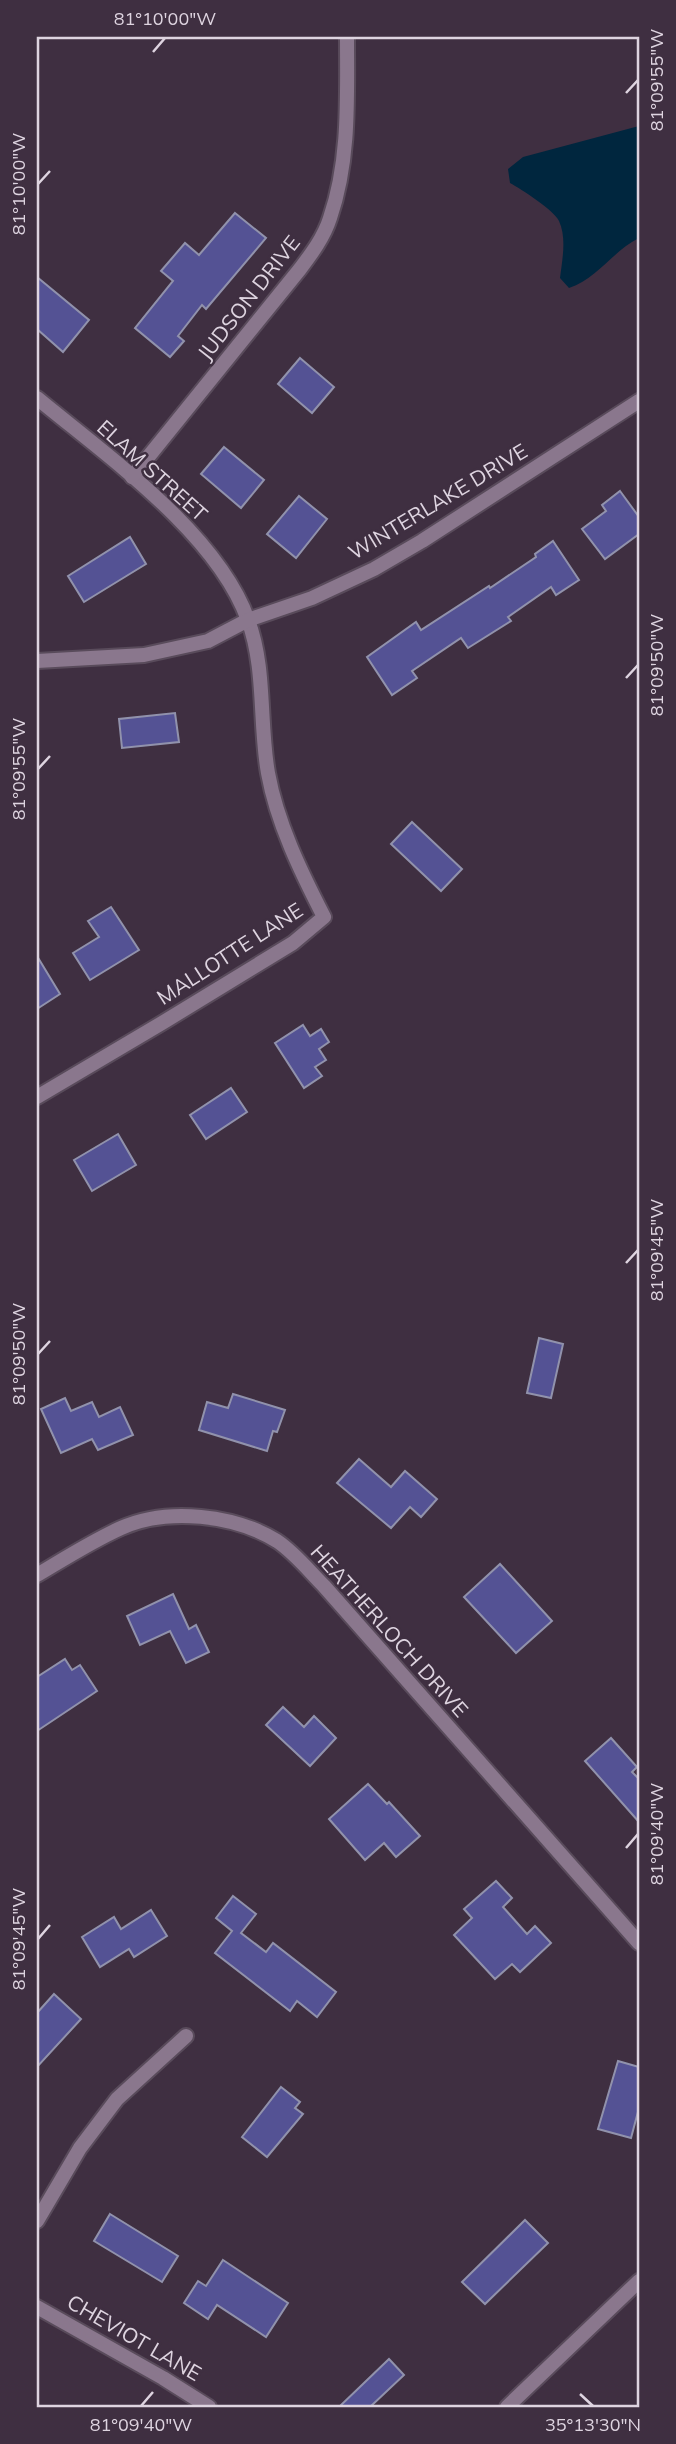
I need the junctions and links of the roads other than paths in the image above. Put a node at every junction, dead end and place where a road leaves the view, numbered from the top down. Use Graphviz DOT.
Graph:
graph roads {
  1 [pos="347,37"];
  2 [pos="37,398"];
  3 [pos="639,401"];
  4 [pos="132,477"];
  5 [pos="248,620"];
  6 [pos="37,661"];
  7 [pos="37,1097"];
  8 [pos="37,1575"];
  9 [pos="639,1943"];
  10 [pos="186,2036"];
  11 [pos="37,2221"];
  12 [pos="639,2281"];
  13 [pos="37,2306"];
  14 [pos="209,2407"];
  15 [pos="507,2407"];
  1 -- 4 [label="street, JUDSON DRIVE"];
  2 -- 4 [label="street, ELAM STREET"];
  3 -- 5 [label="street, WINTERLAKE DRIVE"];
  4 -- 5 [label="street, ELAM STREET"];
  5 -- 6 [label="street, WINTERLAKE DRIVE"];
  5 -- 7 [label="street, MALLOTTE LANE"];
  8 -- 9 [label="street, HEATHERLOCH DRIVE"];
  10 -- 11 [label="street"];
  12 -- 15 [label="street"];
  13 -- 14 [label="street, CHEVIOT LANE"];
}
